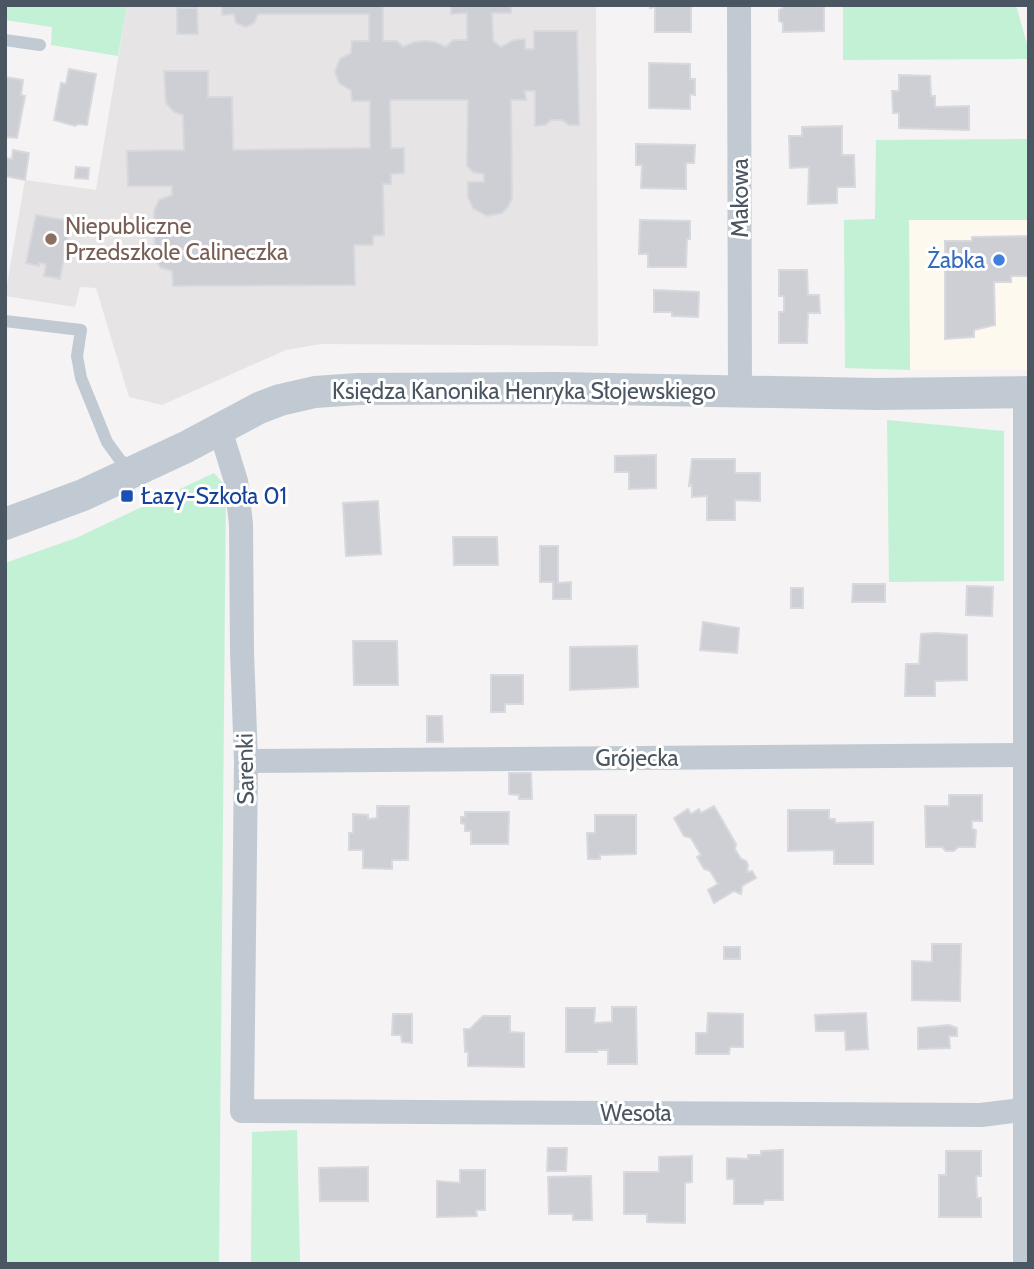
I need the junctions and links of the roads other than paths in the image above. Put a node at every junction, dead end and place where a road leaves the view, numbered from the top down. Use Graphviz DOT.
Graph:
graph roads {
  1 [pos="739,5"];
  2 [pos="5,40"];
  3 [pos="40,45"];
  4 [pos="5,321"];
  5 [pos="740,391"];
  6 [pos="1027,392"];
  7 [pos="220,429"];
  8 [pos="137,470"];
  9 [pos="5,524"];
  10 [pos="1027,755"];
  11 [pos="246,761"];
  12 [pos="1027,1109"];
  13 [pos="242,1111"];
  14 [pos="1025,1264"];
  1 -- 5 [label="street, Makowa"];
  2 -- 3 [label="lane"];
  4 -- 8 [label="lane"];
  5 -- 6 [label="street, Księdza Kanonika Henryka Słojewskiego"];
  5 -- 7 [label="street, Księdza Kanonika Henryka Słojewskiego"];
  6 -- 10 [label="street"];
  7 -- 8 [label="street, Księdza Kanonika Henryka Słojewskiego"];
  7 -- 11 [label="street, Sarenki"];
  8 -- 9 [label="street, Księdza Kanonika Henryka Słojewskiego"];
  10 -- 11 [label="street, Grójecka"];
  10 -- 12 [label="street"];
  11 -- 13 [label="street, Sarenki"];
  12 -- 13 [label="street, Wesoła"];
  12 -- 14 [label="street"];
}
